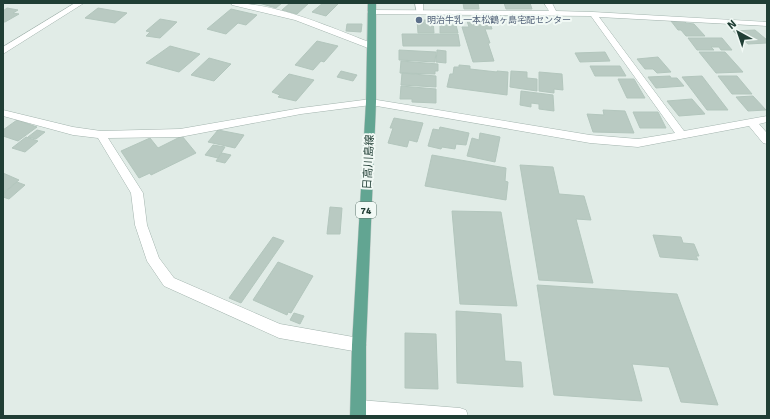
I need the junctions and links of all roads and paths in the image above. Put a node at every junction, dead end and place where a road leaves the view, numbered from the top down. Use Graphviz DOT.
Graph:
graph roads {
  1 [pos="80,3"];
  2 [pos="235,3"];
  3 [pos="419,3"];
  4 [pos="548,3"];
  5 [pos="372,7"];
  6 [pos="420,12"];
  7 [pos="554,14"];
  8 [pos="593,14"];
  9 [pos="767,24"];
  10 [pos="371,46"];
  11 [pos="3,51"];
  12 [pos="371,102"];
  13 [pos="3,113"];
  14 [pos="767,119"];
  15 [pos="751,122"];
  16 [pos="682,134"];
  17 [pos="101,135"];
  18 [pos="767,140"];
  19 [pos="359,346"];
  20 [pos="358,412"];
  21 [pos="460,416"];
  1 -- 11 [label="street"];
  2 -- 10 [label="street"];
  3 -- 6 [label="street"];
  4 -- 7 [label="street"];
  5 -- 6 [label="street"];
  5 -- 10 [label="main road, 日高川島線 / 74"];
  6 -- 7 [label="street"];
  7 -- 8 [label="street"];
  8 -- 9 [label="street"];
  8 -- 16 [label="street"];
  10 -- 12 [label="main road, 日高川島線 / 74"];
  12 -- 16 [label="street"];
  12 -- 17 [label="street"];
  12 -- 19 [label="main road, 日高川島線 / 74"];
  13 -- 17 [label="street"];
  14 -- 15 [label="street"];
  15 -- 16 [label="street"];
  15 -- 18 [label="street"];
  17 -- 19 [label="street"];
  19 -- 20 [label="main road, 日高川島線 / 74"];
  20 -- 21 [label="street"];
}
